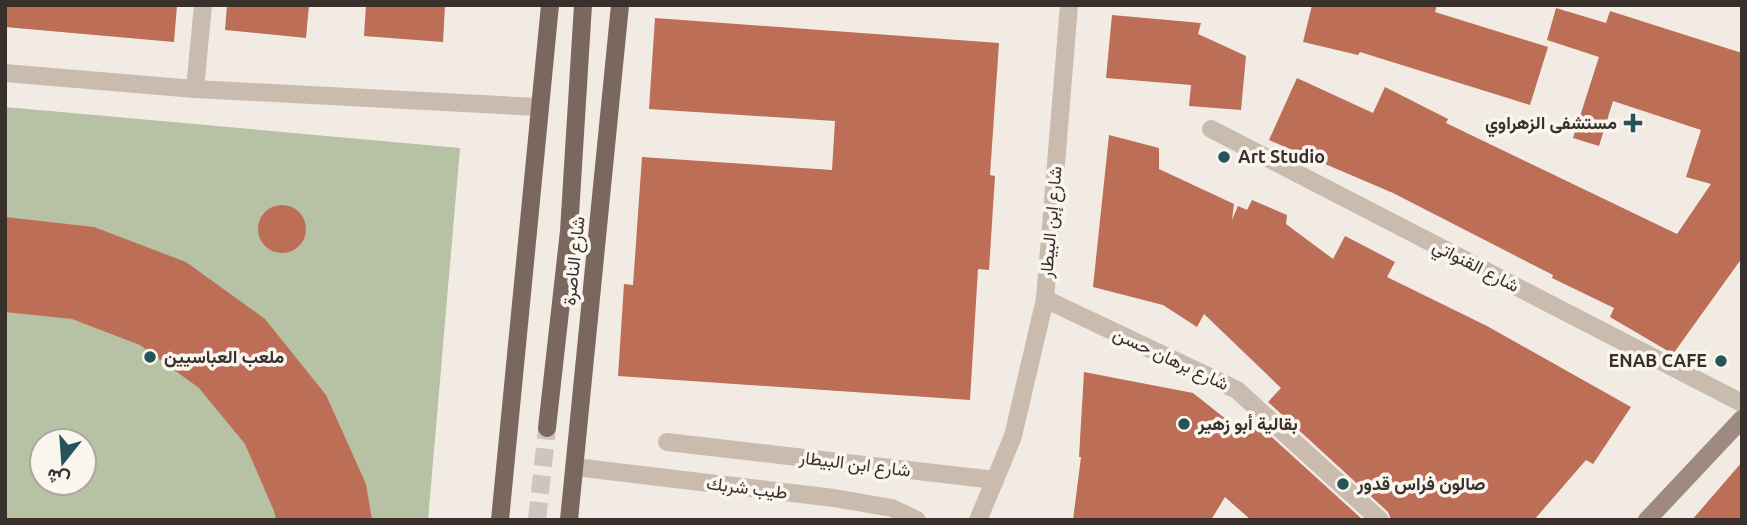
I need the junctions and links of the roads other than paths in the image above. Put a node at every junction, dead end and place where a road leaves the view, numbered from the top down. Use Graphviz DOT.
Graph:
graph roads {
  1 [pos="203,5"];
  2 [pos="550,5"];
  3 [pos="583,5"];
  4 [pos="620,5"];
  5 [pos="1069,5"];
  6 [pos="5,73"];
  7 [pos="195,89"];
  8 [pos="538,107"];
  9 [pos="1211,129"];
  10 [pos="1045,299"];
  11 [pos="1742,403"];
  12 [pos="1742,419"];
  13 [pos="547,428"];
  14 [pos="667,442"];
  15 [pos="575,467"];
  16 [pos="995,480"];
  17 [pos="569,515"];
  18 [pos="500,520"];
  19 [pos="917,520"];
  20 [pos="978,520"];
  21 [pos="1380,520"];
  22 [pos="1647,520"];
  1 -- 7 [label="street"];
  2 -- 18 [label="main road"];
  3 -- 13 [label="main road"];
  4 -- 15 [label="main road, شارع الناصرة"];
  5 -- 10 [label="street, شارع إبن البيطار"];
  6 -- 7 [label="street"];
  7 -- 8 [label="street"];
  9 -- 11 [label="street, شارع القنواتي"];
  10 -- 16 [label="street, شارع إبن البيطار"];
  10 -- 21 [label="street, شارع برهان حسن"];
  12 -- 22 [label="main road"];
  14 -- 16 [label="street, شارع ابن البيطار"];
  15 -- 17 [label="main road, شارع الناصرة"];
  15 -- 19 [label="street, طيب شربك"];
  16 -- 20 [label="street"];
}
